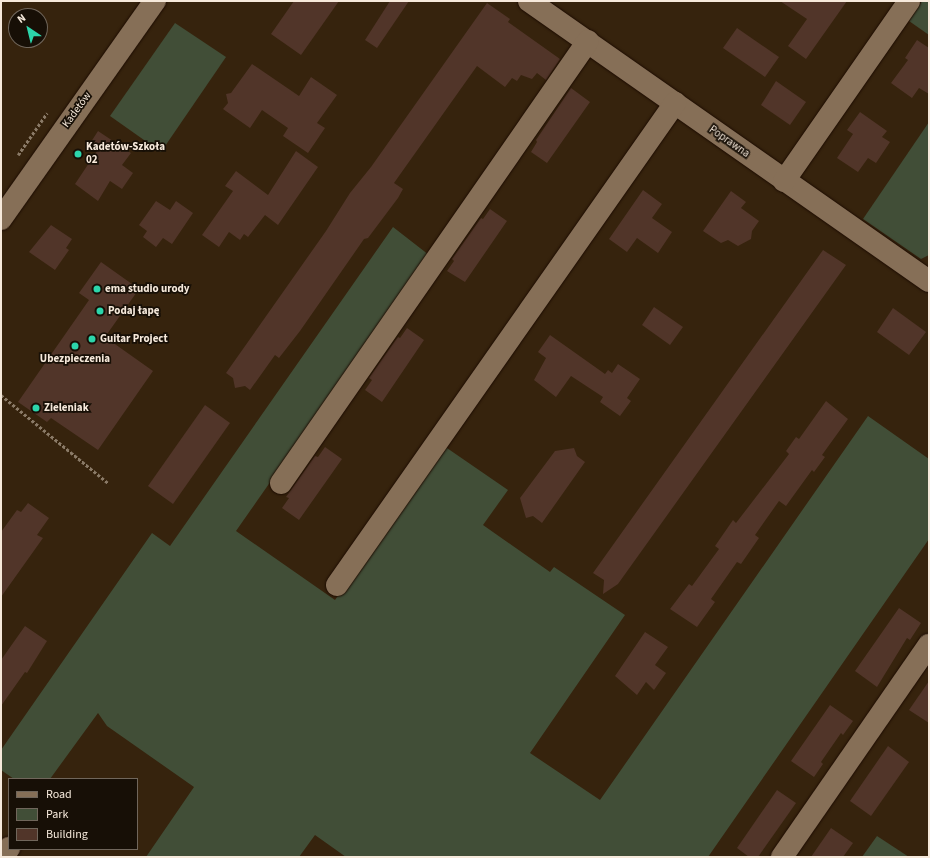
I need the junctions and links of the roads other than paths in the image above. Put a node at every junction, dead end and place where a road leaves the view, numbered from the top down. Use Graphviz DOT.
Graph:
graph roads {
  1 [pos="155,1"];
  2 [pos="529,1"];
  3 [pos="909,1"];
  4 [pos="588,42"];
  5 [pos="675,103"];
  6 [pos="784,180"];
  7 [pos="1,219"];
  8 [pos="929,281"];
  9 [pos="281,483"];
  10 [pos="337,584"];
  11 [pos="929,645"];
  12 [pos="782,857"];
  1 -- 7 [label="street, Kadetów"];
  2 -- 4 [label="street, Poprawna"];
  3 -- 6 [label="street"];
  4 -- 5 [label="street, Poprawna"];
  4 -- 9 [label="street"];
  5 -- 6 [label="street, Poprawna"];
  5 -- 10 [label="street"];
  6 -- 8 [label="street, Poprawna"];
  11 -- 12 [label="street"];
}
